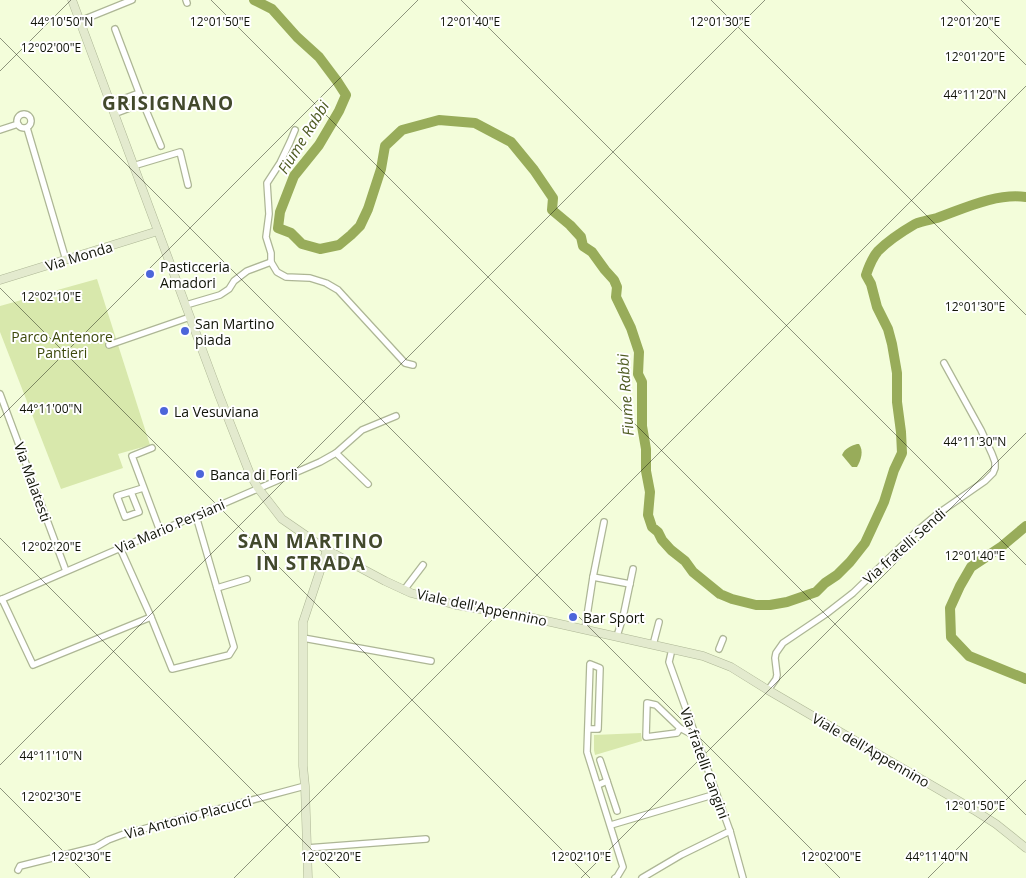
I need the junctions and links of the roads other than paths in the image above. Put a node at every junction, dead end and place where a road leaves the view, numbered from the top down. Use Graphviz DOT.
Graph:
graph roads {
  1 [pos="72,0"];
  2 [pos="132,0"];
  3 [pos="80,21"];
  4 [pos="115,29"];
  5 [pos="139,92"];
  6 [pos="143,103"];
  7 [pos="114,108"];
  8 [pos="18,124"];
  9 [pos="27,128"];
  10 [pos="0,130"];
  11 [pos="294,130"];
  12 [pos="161,146"];
  13 [pos="133,166"];
  14 [pos="188,185"];
  15 [pos="158,232"];
  16 [pos="66,260"];
  17 [pos="271,262"];
  18 [pos="0,280"];
  19 [pos="186,305"];
  20 [pos="190,317"];
  21 [pos="109,345"];
  22 [pos="944,363"];
  23 [pos="413,365"];
  24 [pos="0,394"];
  25 [pos="396,416"];
  26 [pos="152,448"];
  27 [pos="336,453"];
  28 [pos="368,484"];
  29 [pos="143,488"];
  30 [pos="258,488"];
  31 [pos="131,492"];
  32 [pos="196,516"];
  33 [pos="604,522"];
  34 [pos="160,531"];
  35 [pos="120,548"];
  36 [pos="326,550"];
  37 [pos="423,565"];
  38 [pos="633,569"];
  39 [pos="66,571"];
  40 [pos="593,577"];
  41 [pos="247,579"];
  42 [pos="630,584"];
  43 [pos="217,588"];
  44 [pos="404,590"];
  45 [pos="1,599"];
  46 [pos="151,617"];
  47 [pos="623,617"];
  48 [pos="637,620"];
  49 [pos="659,622"];
  50 [pos="585,629"];
  51 [pos="617,636"];
  52 [pos="303,638"];
  53 [pos="723,639"];
  54 [pos="653,644"];
  55 [pos="672,649"];
  56 [pos="717,654"];
  57 [pos="431,661"];
  58 [pos="768,690"];
  59 [pos="680,728"];
  60 [pos="588,729"];
  61 [pos="696,736"];
  62 [pos="600,760"];
  63 [pos="607,781"];
  64 [pos="598,785"];
  65 [pos="305,786"];
  66 [pos="716,794"];
  67 [pos="617,811"];
  68 [pos="611,825"];
  69 [pos="730,831"];
  70 [pos="426,839"];
  71 [pos="307,848"];
  72 [pos="1026,848"];
  73 [pos="18,870"];
  74 [pos="308,878"];
  75 [pos="615,878"];
  76 [pos="642,878"];
  77 [pos="743,878"];
  1 -- 3 [label="main road, Viale dell'Appennino"];
  2 -- 3 [label="street"];
  3 -- 7 [label="main road, Viale dell'Appennino"];
  4 -- 5 [label="street"];
  5 -- 6 [label="street"];
  5 -- 7 [label="street"];
  6 -- 7 [label="street"];
  6 -- 12 [label="street"];
  7 -- 13 [label="main road, Viale dell'Appennino"];
  8 -- 9 [label="street"];
  8 -- 9 [label="street"];
  8 -- 10 [label="street"];
  9 -- 16 [label="street"];
  11 -- 17 [label="street"];
  13 -- 14 [label="street"];
  13 -- 15 [label="main road, Viale dell'Appennino"];
  15 -- 16 [label="main road, Via Monda"];
  15 -- 19 [label="main road, Viale dell'Appennino"];
  16 -- 18 [label="main road, Via Monda"];
  17 -- 19 [label="street"];
  17 -- 23 [label="street"];
  19 -- 20 [label="main road, Viale dell'Appennino"];
  20 -- 21 [label="street"];
  20 -- 30 [label="main road, Viale dell'Appennino"];
  22 -- 58 [label="street, Via fratelli Sendi"];
  24 -- 39 [label="street, Via Malatesti"];
  25 -- 27 [label="street, Via Mario Persiani"];
  26 -- 29 [label="street"];
  27 -- 28 [label="street"];
  27 -- 30 [label="street, Via Mario Persiani"];
  29 -- 31 [label="street"];
  29 -- 34 [label="street"];
  30 -- 32 [label="street, Via Mario Persiani"];
  30 -- 36 [label="main road, Viale dell'Appennino"];
  31 -- 31 [label="street"];
  32 -- 34 [label="street, Via Mario Persiani"];
  32 -- 43 [label="street"];
  33 -- 40 [label="street"];
  34 -- 35 [label="street, Via Mario Persiani"];
  35 -- 39 [label="street, Via Mario Persiani"];
  35 -- 46 [label="street"];
  36 -- 44 [label="main road, Viale dell'Appennino"];
  36 -- 52 [label="main road"];
  37 -- 44 [label="street"];
  38 -- 42 [label="street"];
  39 -- 45 [label="street, Via Mario Persiani"];
  40 -- 42 [label="street"];
  40 -- 50 [label="street"];
  41 -- 43 [label="street"];
  42 -- 47 [label="street"];
  43 -- 46 [label="street"];
  44 -- 50 [label="main road, Viale dell'Appennino"];
  45 -- 46 [label="street"];
  47 -- 48 [label="street"];
  47 -- 51 [label="street"];
  49 -- 54 [label="street"];
  50 -- 51 [label="main road, Viale dell'Appennino"];
  51 -- 54 [label="main road, Viale dell'Appennino"];
  52 -- 57 [label="street"];
  52 -- 65 [label="main road"];
  53 -- 56 [label="street"];
  54 -- 55 [label="main road, Viale dell'Appennino"];
  55 -- 56 [label="main road, Viale dell'Appennino"];
  55 -- 61 [label="street, Via fratelli Cangini"];
  56 -- 58 [label="main road, Viale dell'Appennino"];
  58 -- 72 [label="main road, Viale dell'Appennino"];
  59 -- 59 [label="street"];
  59 -- 61 [label="street"];
  60 -- 60 [label="street"];
  60 -- 64 [label="street"];
  61 -- 66 [label="street, Via fratelli Cangini"];
  62 -- 63 [label="street"];
  63 -- 64 [label="street"];
  63 -- 67 [label="street"];
  64 -- 68 [label="street"];
  65 -- 71 [label="main road"];
  65 -- 73 [label="street, Via Antonio Placucci"];
  66 -- 68 [label="street"];
  66 -- 69 [label="street, Via fratelli Cangini"];
  68 -- 75 [label="street"];
  69 -- 76 [label="street"];
  69 -- 77 [label="street, Via fratelli Cangini"];
  70 -- 71 [label="street"];
  71 -- 74 [label="main road"];
}
